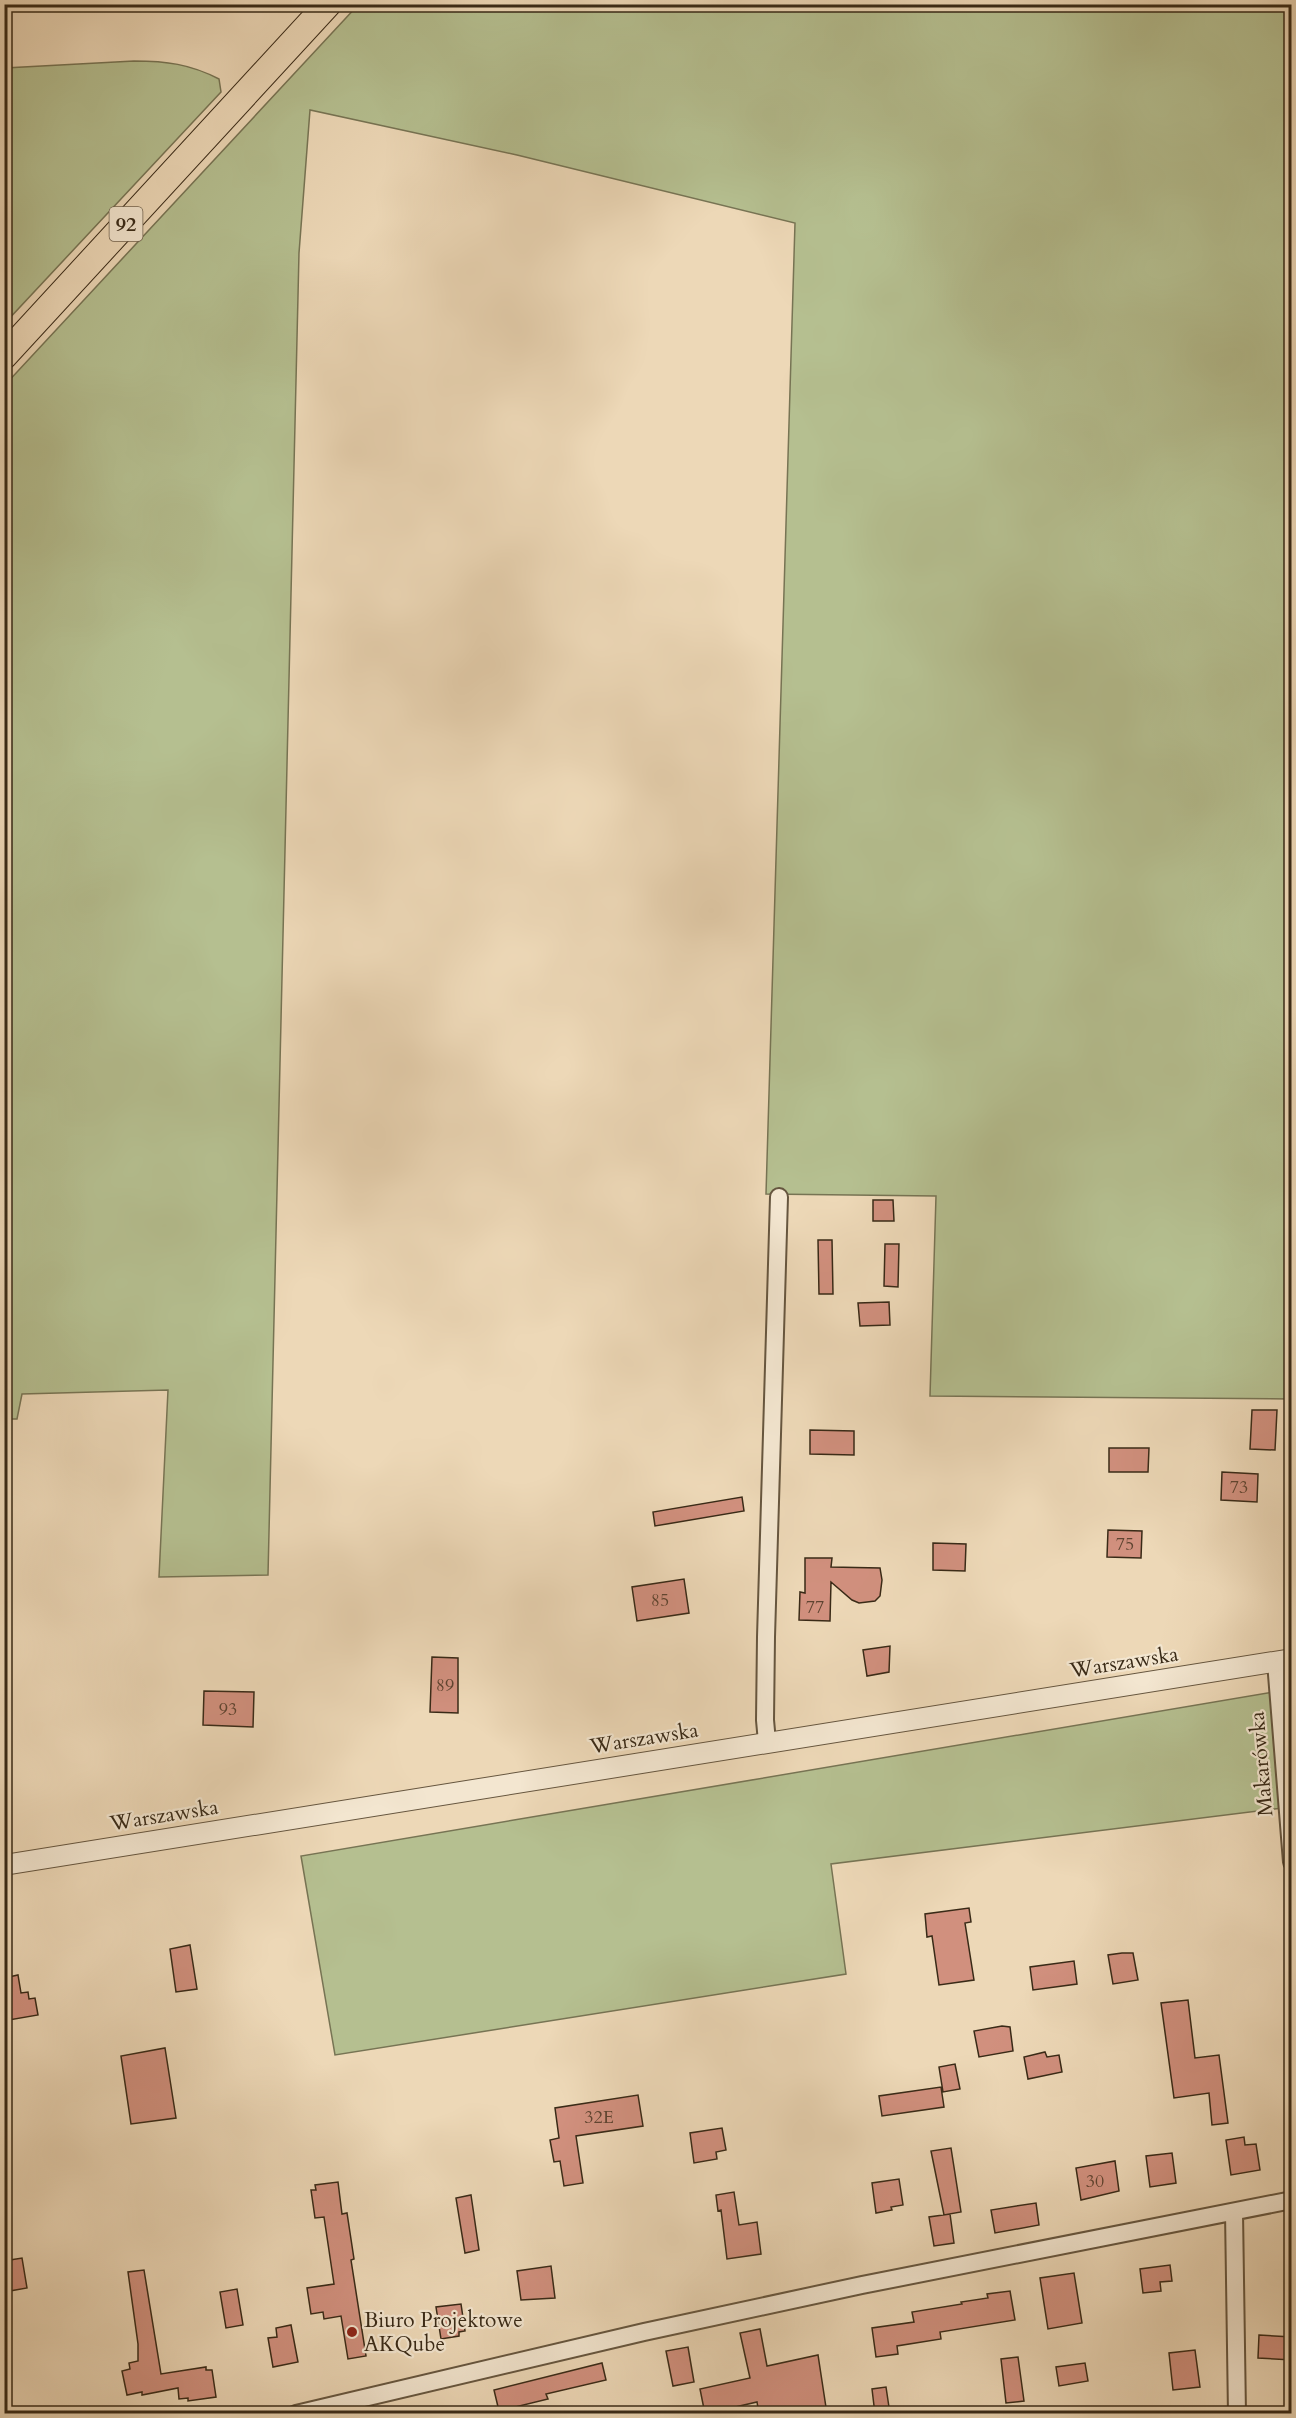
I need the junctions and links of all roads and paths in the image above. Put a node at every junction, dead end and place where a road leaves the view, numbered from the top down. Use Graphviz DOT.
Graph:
graph roads {
  1 [pos="328,4"];
  2 [pos="4,356"];
  3 [pos="779,1197"];
  4 [pos="1284,1660"];
  5 [pos="767,1742"];
  6 [pos="1292,1862"];
  7 [pos="4,1864"];
  8 [pos="1292,2200"];
  9 [pos="1234,2212"];
  10 [pos="296,2414"];
  11 [pos="1237,2414"];
  1 -- 2 [label="main road, 92"];
  3 -- 5 [label="street"];
  4 -- 5 [label="street, Warszawska"];
  4 -- 6 [label="street, Makarówka"];
  5 -- 7 [label="street, Warszawska"];
  8 -- 9 [label="street"];
  9 -- 10 [label="street"];
  9 -- 11 [label="street"];
}
